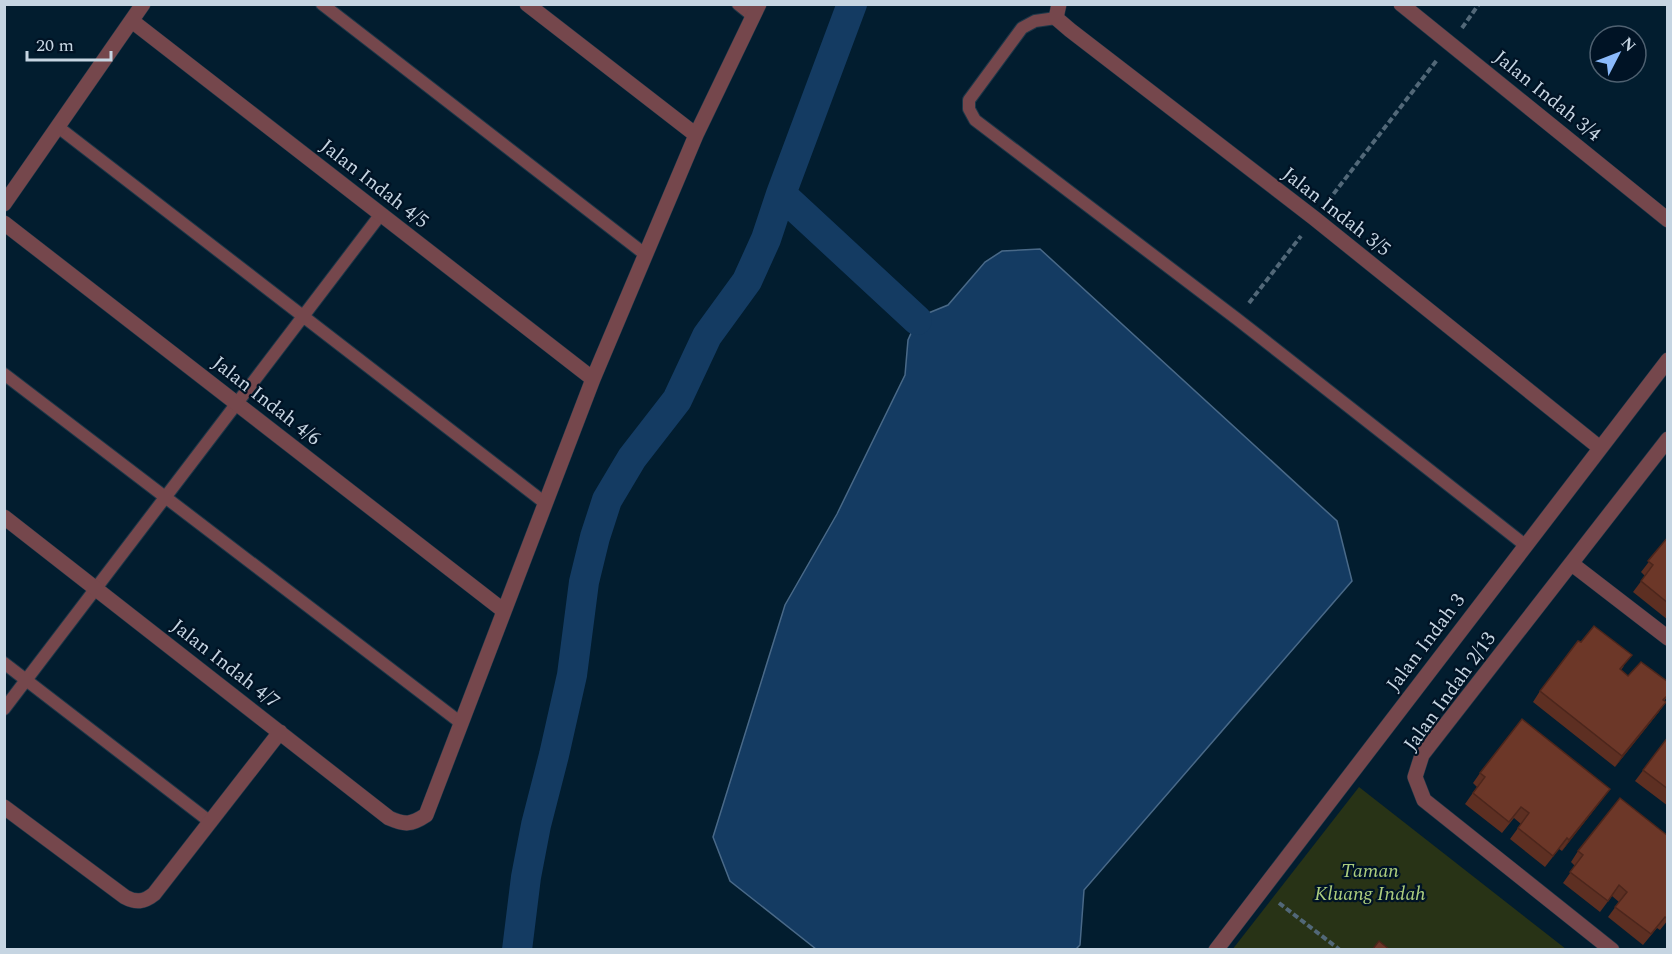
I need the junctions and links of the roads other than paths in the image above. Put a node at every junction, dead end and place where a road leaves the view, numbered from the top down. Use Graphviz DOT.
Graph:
graph roads {
  1 [pos="143,4"];
  2 [pos="322,4"];
  3 [pos="527,4"];
  4 [pos="738,4"];
  5 [pos="1401,4"];
  6 [pos="756,10"];
  7 [pos="1058,11"];
  8 [pos="132,21"];
  9 [pos="58,127"];
  10 [pos="696,135"];
  11 [pos="4,204"];
  12 [pos="381,214"];
  13 [pos="1668,220"];
  14 [pos="4,223"];
  15 [pos="646,255"];
  16 [pos="303,316"];
  17 [pos="1668,360"];
  18 [pos="4,374"];
  19 [pos="593,379"];
  20 [pos="237,404"];
  21 [pos="1668,439"];
  22 [pos="1600,448"];
  23 [pos="166,497"];
  24 [pos="545,503"];
  25 [pos="4,517"];
  26 [pos="1525,545"];
  27 [pos="1572,564"];
  28 [pos="96,588"];
  29 [pos="504,611"];
  30 [pos="1668,638"];
  31 [pos="4,663"];
  32 [pos="27,680"];
  33 [pos="4,709"];
  34 [pos="461,723"];
  35 [pos="280,732"];
  36 [pos="4,807"];
  37 [pos="209,821"];
  38 [pos="1216,950"];
  39 [pos="1612,950"];
  1 -- 8 [label="street"];
  2 -- 15 [label="lane"];
  3 -- 10 [label="street"];
  4 -- 6 [label="lane"];
  5 -- 13 [label="street, Jalan Indah 3/4"];
  6 -- 10 [label="street"];
  7 -- 22 [label="street, Jalan Indah 3/5"];
  7 -- 26 [label="lane"];
  8 -- 9 [label="street"];
  8 -- 12 [label="street, Jalan Indah 4/5"];
  9 -- 11 [label="street"];
  9 -- 16 [label="lane"];
  10 -- 15 [label="street"];
  12 -- 16 [label="lane"];
  12 -- 19 [label="street, Jalan Indah 4/5"];
  14 -- 20 [label="street, Jalan Indah 4/6"];
  15 -- 19 [label="street"];
  16 -- 20 [label="lane"];
  16 -- 24 [label="lane"];
  17 -- 22 [label="street, Jalan Indah 3"];
  18 -- 23 [label="lane"];
  19 -- 24 [label="street"];
  20 -- 23 [label="lane"];
  20 -- 29 [label="street, Jalan Indah 4/6"];
  21 -- 27 [label="street, Jalan Indah 2/13"];
  22 -- 26 [label="street, Jalan Indah 3"];
  23 -- 28 [label="lane"];
  23 -- 34 [label="lane"];
  24 -- 29 [label="street"];
  25 -- 28 [label="street, Jalan Indah 4/7"];
  26 -- 38 [label="street, Jalan Indah 3"];
  27 -- 30 [label="street"];
  27 -- 39 [label="street, Jalan Indah 2/13"];
  28 -- 32 [label="lane"];
  28 -- 35 [label="street, Jalan Indah 4/7"];
  29 -- 34 [label="street"];
  31 -- 32 [label="lane"];
  32 -- 33 [label="lane"];
  32 -- 37 [label="lane"];
  34 -- 35 [label="street, Jalan Indah 4/7"];
  35 -- 37 [label="street"];
  36 -- 37 [label="street"];
}
